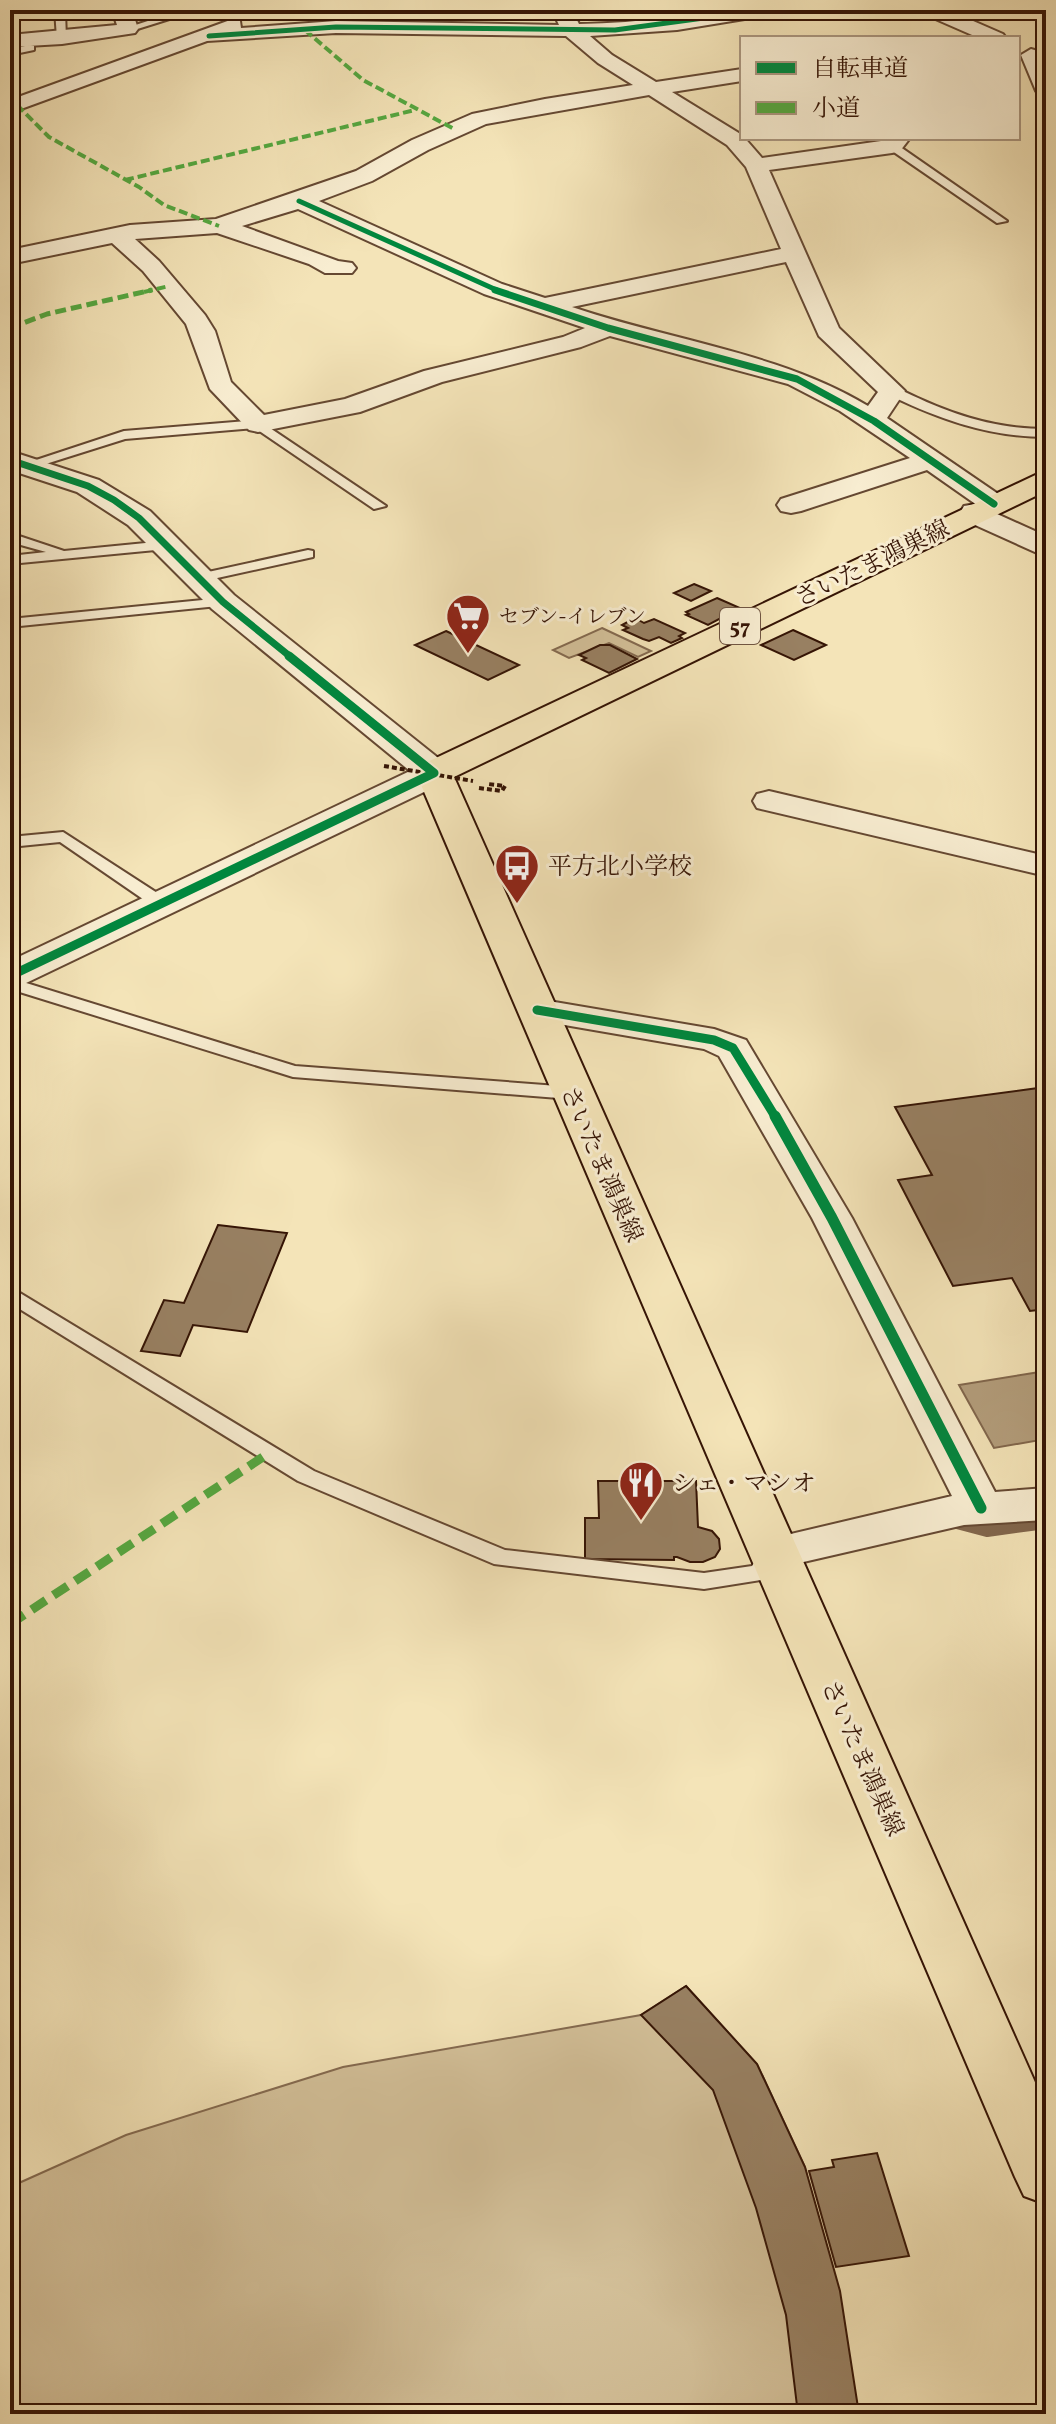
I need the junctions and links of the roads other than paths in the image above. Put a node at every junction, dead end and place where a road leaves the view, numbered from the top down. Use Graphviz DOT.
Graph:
graph roads {
  1 [pos="60,10"];
  2 [pos="193,10"];
  3 [pos="266,10"];
  4 [pos="562,10"];
  5 [pos="763,10"];
  6 [pos="931,10"];
  7 [pos="125,19"];
  8 [pos="572,31"];
  9 [pos="991,35"];
  10 [pos="209,36"];
  11 [pos="62,38"];
  12 [pos="18,46"];
  13 [pos="1028,56"];
  14 [pos="740,75"];
  15 [pos="90,77"];
  16 [pos="652,89"];
  17 [pos="1046,91"];
  18 [pos="10,107"];
  19 [pos="895,142"];
  20 [pos="756,165"];
  21 [pos="299,201"];
  22 [pos="1001,221"];
  23 [pos="219,226"];
  24 [pos="117,235"];
  25 [pos="388,240"];
  26 [pos="794,253"];
  27 [pos="10,257"];
  28 [pos="317,259"];
  29 [pos="344,268"];
  30 [pos="544,306"];
  31 [pos="608,328"];
  32 [pos="892,391"];
  33 [pos="873,419"];
  34 [pos="258,424"];
  35 [pos="1046,433"];
  36 [pos="928,461"];
  37 [pos="19,462"];
  38 [pos="1046,479"];
  39 [pos="791,505"];
  40 [pos="379,506"];
  41 [pos="985,509"];
  42 [pos="10,537"];
  43 [pos="166,545"];
  44 [pos="1046,548"];
  45 [pos="68,554"];
  46 [pos="308,554"];
  47 [pos="10,560"];
  48 [pos="199,578"];
  49 [pos="223,602"];
  50 [pos="10,623"];
  51 [pos="462,781"];
  52 [pos="769,801"];
  53 [pos="10,842"];
  54 [pos="1046,866"];
  55 [pos="162,904"];
  56 [pos="10,976"];
  57 [pos="10,983"];
  58 [pos="537,1010"];
  59 [pos="571,1093"];
  60 [pos="10,1294"];
  61 [pos="1046,1504"];
  62 [pos="981,1508"];
  63 [pos="773,1553"];
  64 [pos="1046,2177"];
  1 -- 11 [label="lane"];
  2 -- 7 [label="lane"];
  3 -- 10 [label="street"];
  4 -- 8 [label="street"];
  5 -- 8 [label="street"];
  6 -- 9 [label="street"];
  7 -- 11 [label="street"];
  8 -- 10 [label="street"];
  8 -- 16 [label="street"];
  10 -- 15 [label="street"];
  11 -- 12 [label="street"];
  12 -- 15 [label="street"];
  13 -- 17 [label="street"];
  14 -- 16 [label="street"];
  15 -- 18 [label="street"];
  16 -- 20 [label="street"];
  16 -- 21 [label="street"];
  19 -- 20 [label="street"];
  19 -- 22 [label="lane"];
  20 -- 26 [label="street"];
  21 -- 23 [label="street"];
  21 -- 25 [label="street"];
  23 -- 24 [label="street"];
  23 -- 28 [label="street"];
  24 -- 27 [label="street"];
  24 -- 34 [label="street"];
  25 -- 28 [label="street"];
  25 -- 30 [label="street"];
  26 -- 30 [label="street"];
  26 -- 32 [label="street"];
  28 -- 29 [label="street"];
  30 -- 31 [label="street"];
  31 -- 33 [label="street"];
  31 -- 34 [label="street"];
  32 -- 33 [label="street"];
  32 -- 35 [label="lane"];
  33 -- 36 [label="street"];
  34 -- 37 [label="lane"];
  34 -- 40 [label="lane"];
  36 -- 39 [label="street"];
  36 -- 41 [label="street"];
  37 -- 43 [label="street"];
  38 -- 41 [label="main road, さいたま鴻巣線 / 57"];
  41 -- 44 [label="street"];
  41 -- 51 [label="main road, さいたま鴻巣線 / 57"];
  42 -- 45 [label="lane"];
  43 -- 45 [label="lane"];
  43 -- 48 [label="street"];
  45 -- 47 [label="lane"];
  46 -- 48 [label="lane"];
  48 -- 49 [label="street"];
  49 -- 50 [label="lane"];
  49 -- 51 [label="street"];
  51 -- 55 [label="street"];
  51 -- 58 [label="main road, さいたま鴻巣線"];
  52 -- 54 [label="street"];
  53 -- 55 [label="lane"];
  55 -- 56 [label="street"];
  57 -- 59 [label="lane"];
  58 -- 59 [label="main road, さいたま鴻巣線"];
  58 -- 62 [label="street"];
  59 -- 63 [label="main road, さいたま鴻巣線"];
  60 -- 63 [label="lane"];
  61 -- 62 [label="street"];
  62 -- 63 [label="street"];
  63 -- 64 [label="main road, さいたま鴻巣線"];
}
